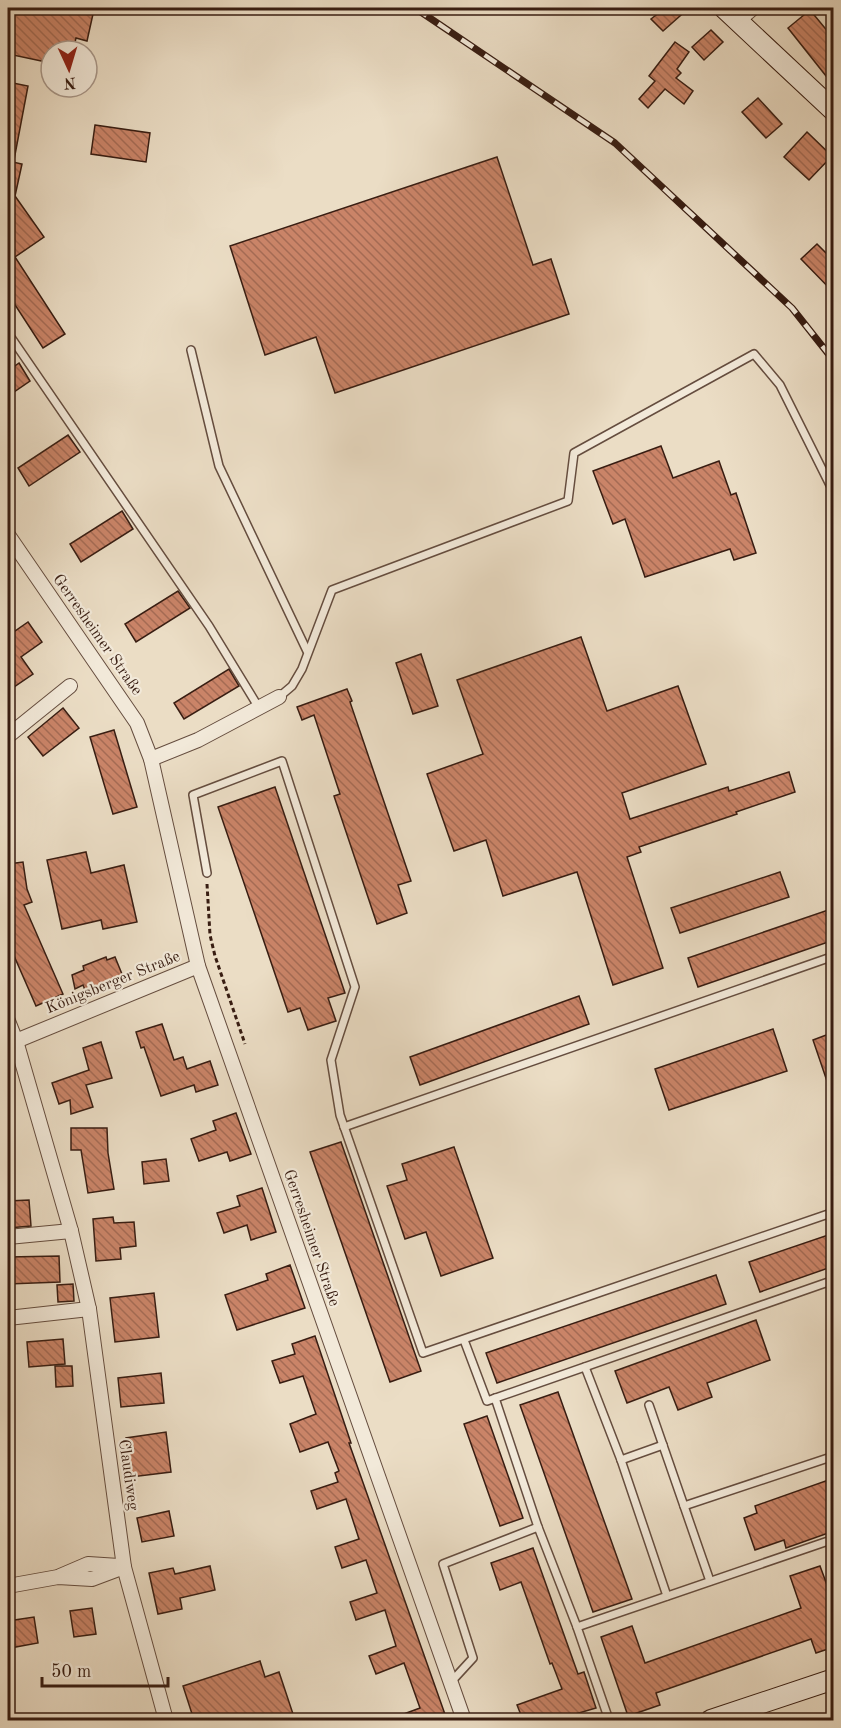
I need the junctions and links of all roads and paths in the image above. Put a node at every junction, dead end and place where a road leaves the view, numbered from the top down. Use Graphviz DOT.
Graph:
graph roads {
  1 [pos="753,8"];
  2 [pos="731,14"];
  3 [pos="834,111"];
  4 [pos="8,333"];
  5 [pos="191,350"];
  6 [pos="834,493"];
  7 [pos="8,535"];
  8 [pos="307,651"];
  9 [pos="70,686"];
  10 [pos="279,697"];
  11 [pos="260,708"];
  12 [pos="8,736"];
  13 [pos="151,759"];
  14 [pos="207,873"];
  15 [pos="834,956"];
  16 [pos="198,966"];
  17 [pos="8,1021"];
  18 [pos="12,1040"];
  19 [pos="245,1044"];
  20 [pos="344,1127"];
  21 [pos="834,1212"];
  22 [pos="71,1231"];
  23 [pos="8,1237"];
  24 [pos="834,1280"];
  25 [pos="89,1310"];
  26 [pos="8,1318"];
  27 [pos="464,1340"];
  28 [pos="585,1366"];
  29 [pos="495,1398"];
  30 [pos="649,1405"];
  31 [pos="663,1445"];
  32 [pos="834,1456"];
  33 [pos="621,1460"];
  34 [pos="684,1506"];
  35 [pos="538,1527"];
  36 [pos="834,1539"];
  37 [pos="124,1567"];
  38 [pos="710,1581"];
  39 [pos="8,1586"];
  40 [pos="667,1596"];
  41 [pos="577,1627"];
  42 [pos="834,1679"];
  43 [pos="450,1683"];
  44 [pos="166,1720"];
  45 [pos="464,1720"];
  46 [pos="609,1720"];
  47 [pos="711,1720"];
  1 -- 2 [label="street"];
  2 -- 3 [label="street"];
  4 -- 11 [label="lane"];
  5 -- 8 [label="lane"];
  6 -- 8 [label="lane"];
  7 -- 13 [label="street, Gerresheimer Straße"];
  8 -- 10 [label="lane"];
  9 -- 12 [label="street"];
  10 -- 11 [label="street"];
  11 -- 13 [label="street"];
  13 -- 16 [label="street, Gerresheimer Straße"];
  14 -- 19 [label="path"];
  14 -- 20 [label="lane"];
  15 -- 20 [label="lane"];
  16 -- 18 [label="street, Königsberger Straße"];
  16 -- 43 [label="street, Gerresheimer Straße"];
  17 -- 18 [label="street, Claudiweg"];
  18 -- 22 [label="street, Claudiweg"];
  20 -- 27 [label="lane"];
  21 -- 27 [label="lane"];
  22 -- 23 [label="street"];
  22 -- 25 [label="street, Claudiweg"];
  24 -- 28 [label="lane"];
  25 -- 26 [label="street"];
  25 -- 37 [label="street, Claudiweg"];
  27 -- 29 [label="lane"];
  28 -- 29 [label="lane"];
  28 -- 33 [label="lane"];
  29 -- 35 [label="lane"];
  30 -- 31 [label="lane"];
  31 -- 33 [label="lane"];
  31 -- 34 [label="lane"];
  32 -- 34 [label="lane"];
  33 -- 40 [label="lane"];
  34 -- 38 [label="lane"];
  35 -- 41 [label="lane"];
  35 -- 43 [label="lane"];
  36 -- 38 [label="lane"];
  37 -- 39 [label="street"];
  37 -- 44 [label="street, Claudiweg"];
  38 -- 40 [label="lane"];
  40 -- 41 [label="lane"];
  41 -- 46 [label="lane"];
  42 -- 47 [label="street"];
  43 -- 45 [label="street, Gerresheimer Straße"];
}
